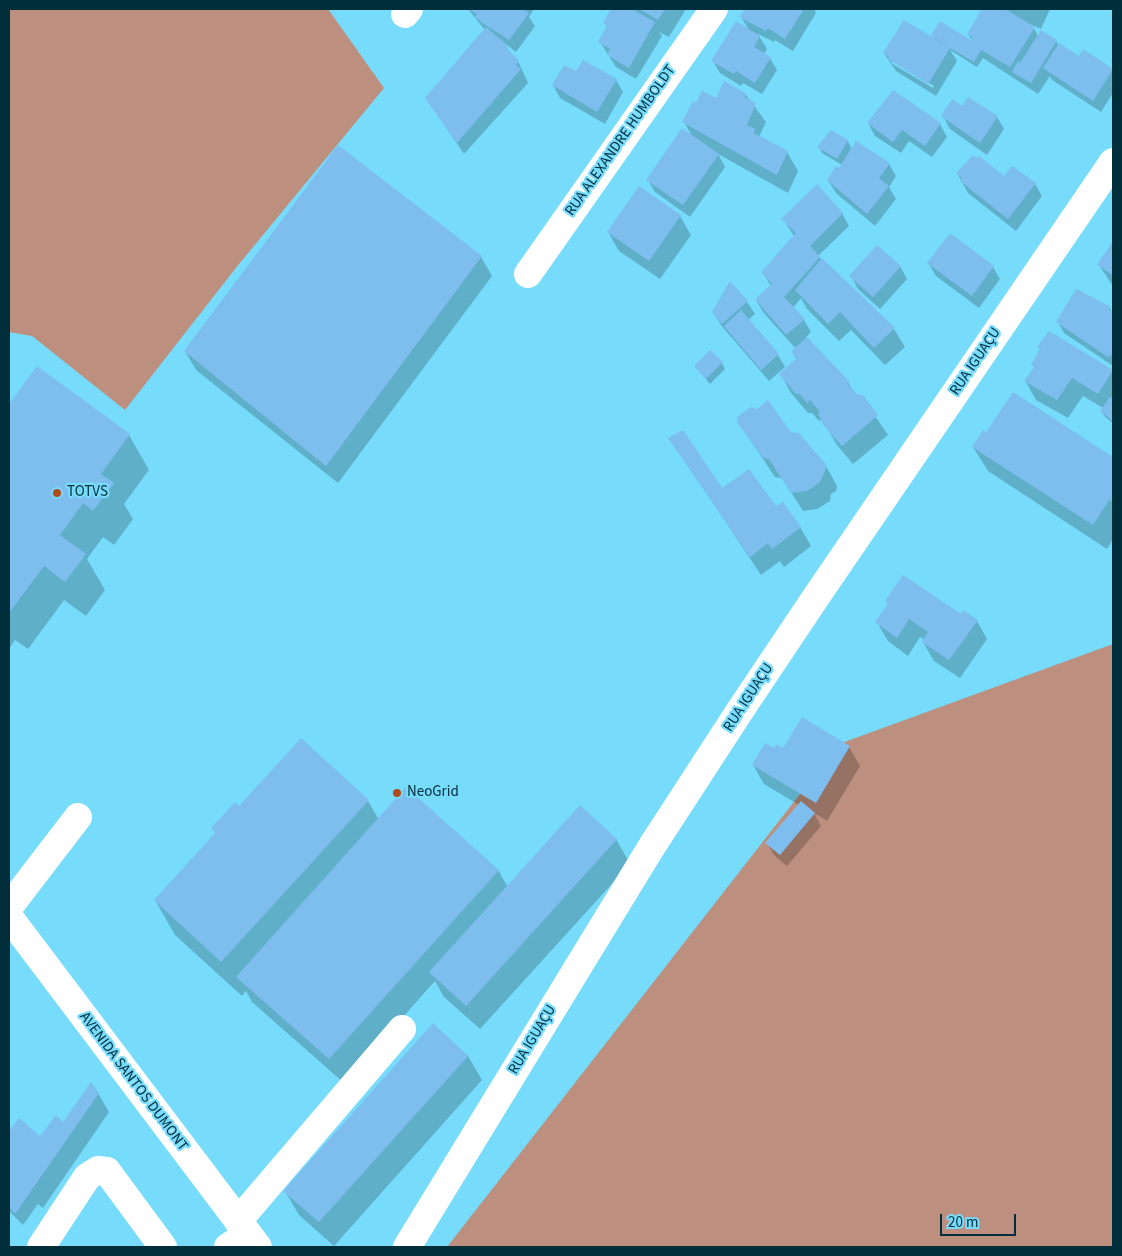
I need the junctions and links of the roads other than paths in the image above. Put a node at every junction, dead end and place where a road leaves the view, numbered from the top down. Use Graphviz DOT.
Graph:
graph roads {
  1 [pos="714,9"];
  2 [pos="1113,162"];
  3 [pos="528,274"];
  4 [pos="78,818"];
  5 [pos="9,907"];
  6 [pos="9,917"];
  7 [pos="402,1029"];
  8 [pos="243,1237"];
  9 [pos="41,1247"];
  10 [pos="163,1247"];
  11 [pos="407,1247"];
  1 -- 3 [label="street, RUA ALEXANDRE HUMBOLDT"];
  2 -- 11 [label="street, RUA IGUAÇU"];
  4 -- 5 [label="street"];
  6 -- 8 [label="street, AVENIDA SANTOS DUMONT"];
  7 -- 8 [label="street"];
  9 -- 10 [label="street"];
}
